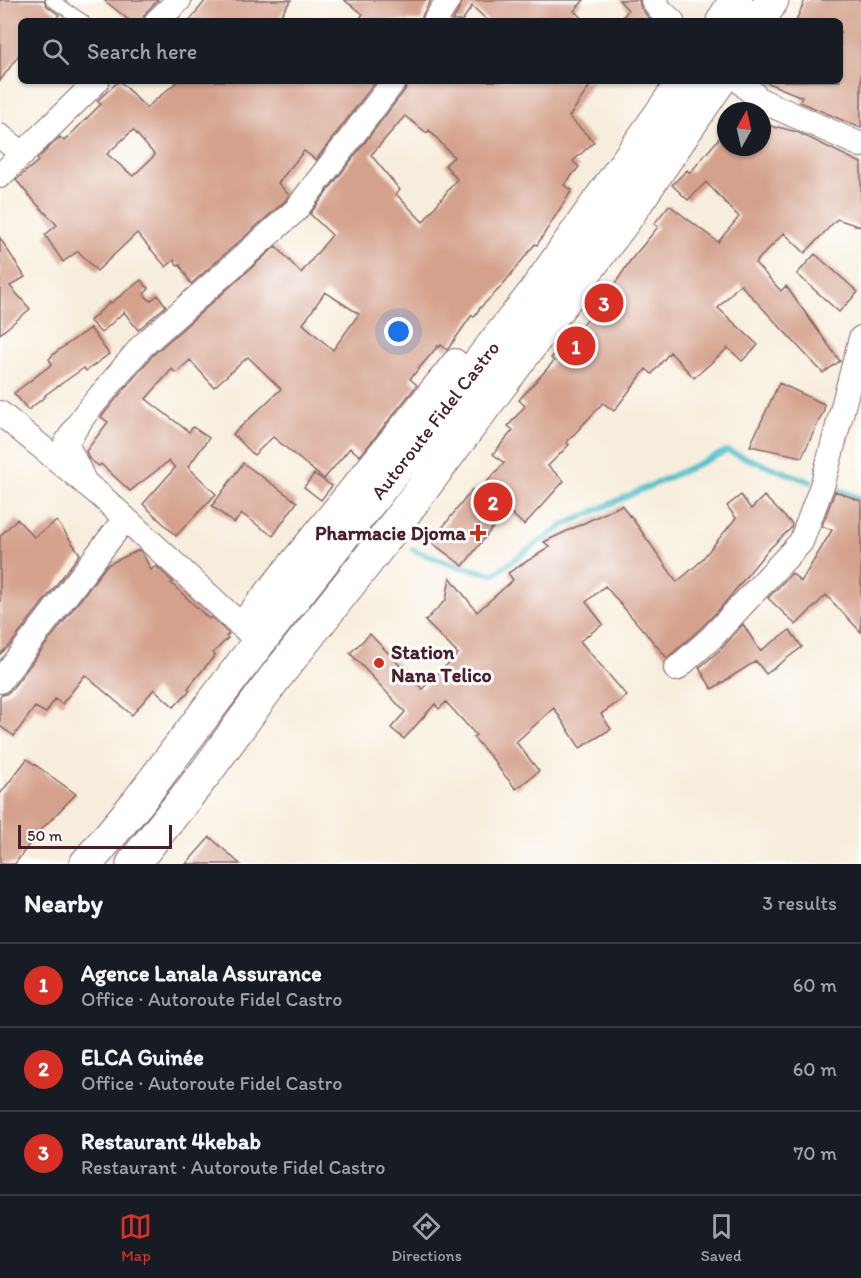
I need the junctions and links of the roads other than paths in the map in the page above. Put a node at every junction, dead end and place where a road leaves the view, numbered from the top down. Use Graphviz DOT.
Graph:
graph roads {
  1 [pos="52,0"];
  2 [pos="179,0"];
  3 [pos="448,0"];
  4 [pos="653,0"];
  5 [pos="736,0"];
  6 [pos="772,0"];
  7 [pos="79,18"];
  8 [pos="161,18"];
  9 [pos="437,18"];
  10 [pos="669,18"];
  11 [pos="725,18"];
  12 [pos="761,18"];
  13 [pos="94,84"];
  14 [pos="392,84"];
  15 [pos="682,84"];
  16 [pos="717,84"];
  17 [pos="743,84"];
  18 [pos="0,136"];
  19 [pos="861,145"];
  20 [pos="23,154"];
  21 [pos="0,176"];
  22 [pos="861,338"];
  23 [pos="455,361"];
  24 [pos="0,413"];
  25 [pos="85,483"];
  26 [pos="125,519"];
  27 [pos="250,634"];
  28 [pos="676,669"];
  29 [pos="1,679"];
  30 [pos="86,864"];
  31 [pos="133,864"];
  1 -- 7 [label="lane"];
  2 -- 8 [label="street"];
  3 -- 9 [label="street"];
  4 -- 10 [label="street"];
  5 -- 11 [label="highway"];
  6 -- 12 [label="highway"];
  13 -- 20 [label="street"];
  14 -- 25 [label="street"];
  15 -- 27 [label="highway, Autoroute Fidel Castro"];
  16 -- 31 [label="highway, Autoroute Fidel Castro"];
  17 -- 19 [label="street"];
  18 -- 20 [label="street"];
  20 -- 21 [label="street"];
  22 -- 28 [label="street"];
  23 -- 27 [label="street"];
  24 -- 25 [label="street"];
  25 -- 26 [label="street"];
  26 -- 27 [label="street"];
  26 -- 29 [label="street"];
  27 -- 30 [label="highway, Autoroute Fidel Castro"];
}
